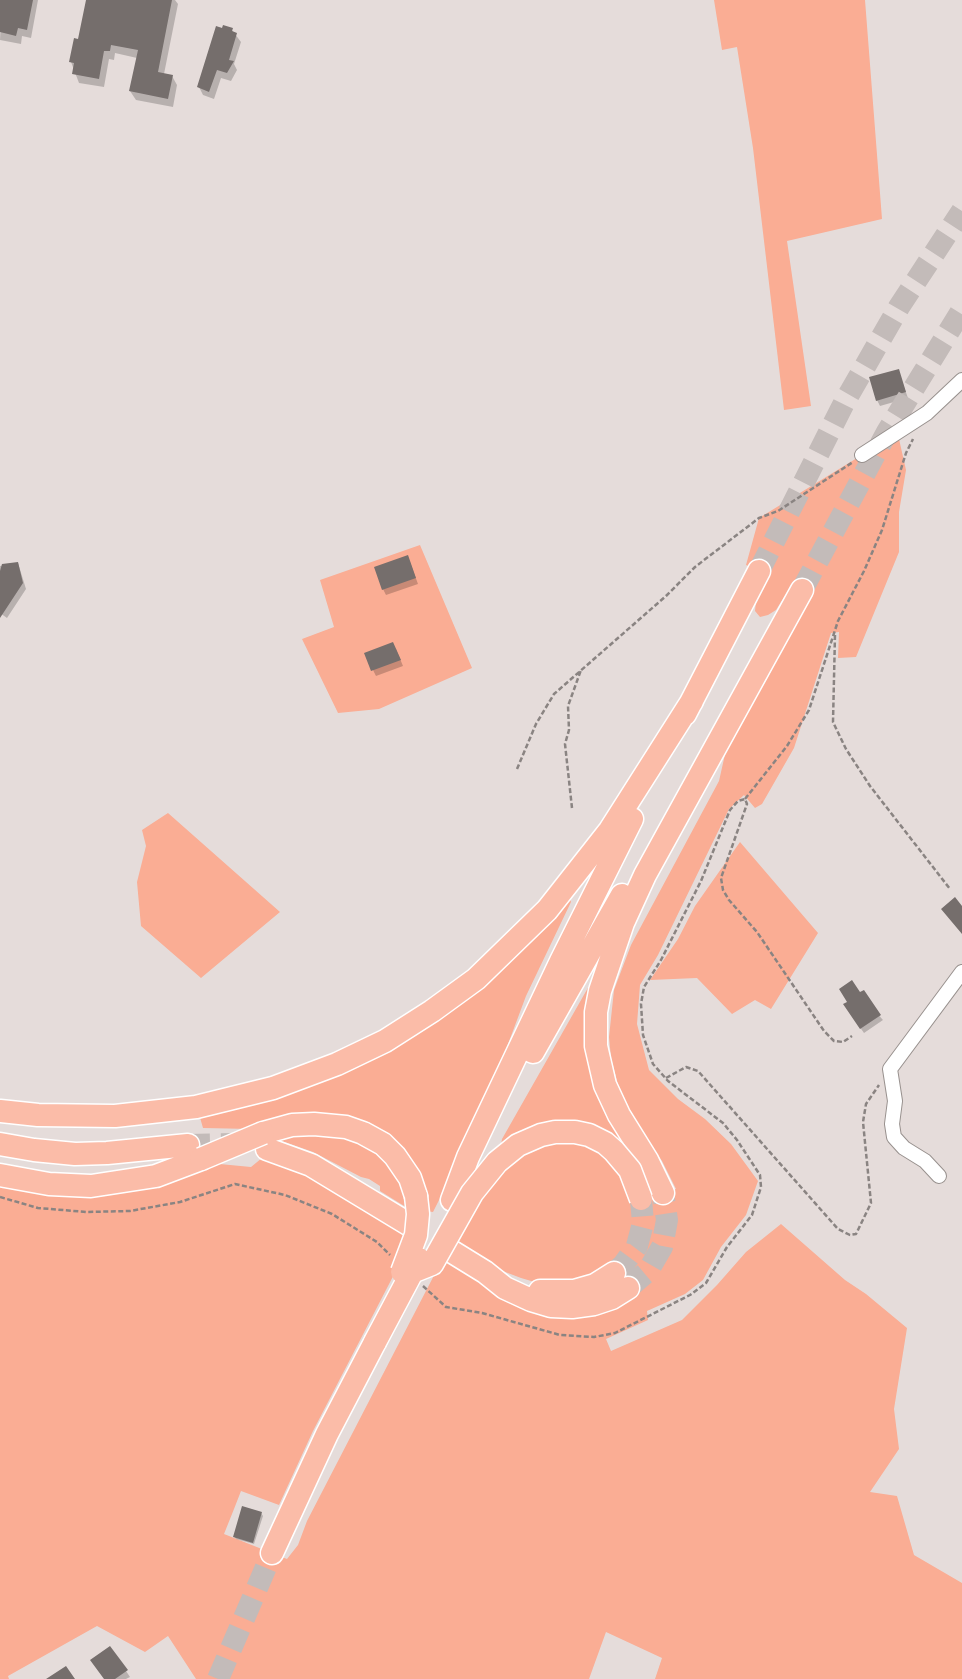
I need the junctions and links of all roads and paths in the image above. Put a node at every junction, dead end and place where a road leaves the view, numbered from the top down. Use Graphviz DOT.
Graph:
graph roads {
  1 [pos="962,380"];
  2 [pos="915,437"];
  3 [pos="862,455"];
  4 [pos="759,571"];
  5 [pos="802,590"];
  6 [pos="835,631"];
  7 [pos="581,670"];
  8 [pos="692,701"];
  9 [pos="706,761"];
  10 [pos="517,769"];
  11 [pos="745,799"];
  12 [pos="572,808"];
  13 [pos="950,889"];
  14 [pos="962,972"];
  15 [pos="646,982"];
  16 [pos="852,1036"];
  17 [pos="890,1069"];
  18 [pos="666,1078"];
  19 [pos="0,1111"];
  20 [pos="265,1141"];
  21 [pos="0,1144"];
  22 [pos="195,1152"];
  23 [pos="0,1175"];
  24 [pos="940,1176"];
  25 [pos="663,1193"];
  26 [pos="640,1199"];
  27 [pos="452,1200"];
  28 [pos="410,1225"];
  29 [pos="446,1248"];
  30 [pos="412,1272"];
  31 [pos="621,1281"];
  32 [pos="375,1342"];
  33 [pos="272,1553"];
  1 -- 3 [label="street"];
  2 -- 6 [label="path"];
  3 -- 7 [label="path"];
  4 -- 8 [label="highway"];
  5 -- 9 [label="highway"];
  6 -- 11 [label="path"];
  6 -- 13 [label="path"];
  7 -- 10 [label="path"];
  7 -- 12 [label="path"];
  8 -- 19 [label="highway"];
  8 -- 27 [label="highway"];
  9 -- 25 [label="highway"];
  9 -- 27 [label="highway"];
  11 -- 15 [label="path"];
  11 -- 16 [label="path"];
  14 -- 17 [label="street"];
  17 -- 18 [label="path"];
  17 -- 24 [label="street"];
  20 -- 22 [label="highway, bridge"];
  20 -- 28 [label="highway"];
  20 -- 32 [label="highway, bridge"];
  21 -- 22 [label="highway"];
  22 -- 23 [label="highway"];
  26 -- 30 [label="highway, bridge"];
  27 -- 30 [label="highway, bridge"];
  29 -- 31 [label="highway"];
  30 -- 32 [label="highway, bridge"];
  32 -- 33 [label="highway"];
}
